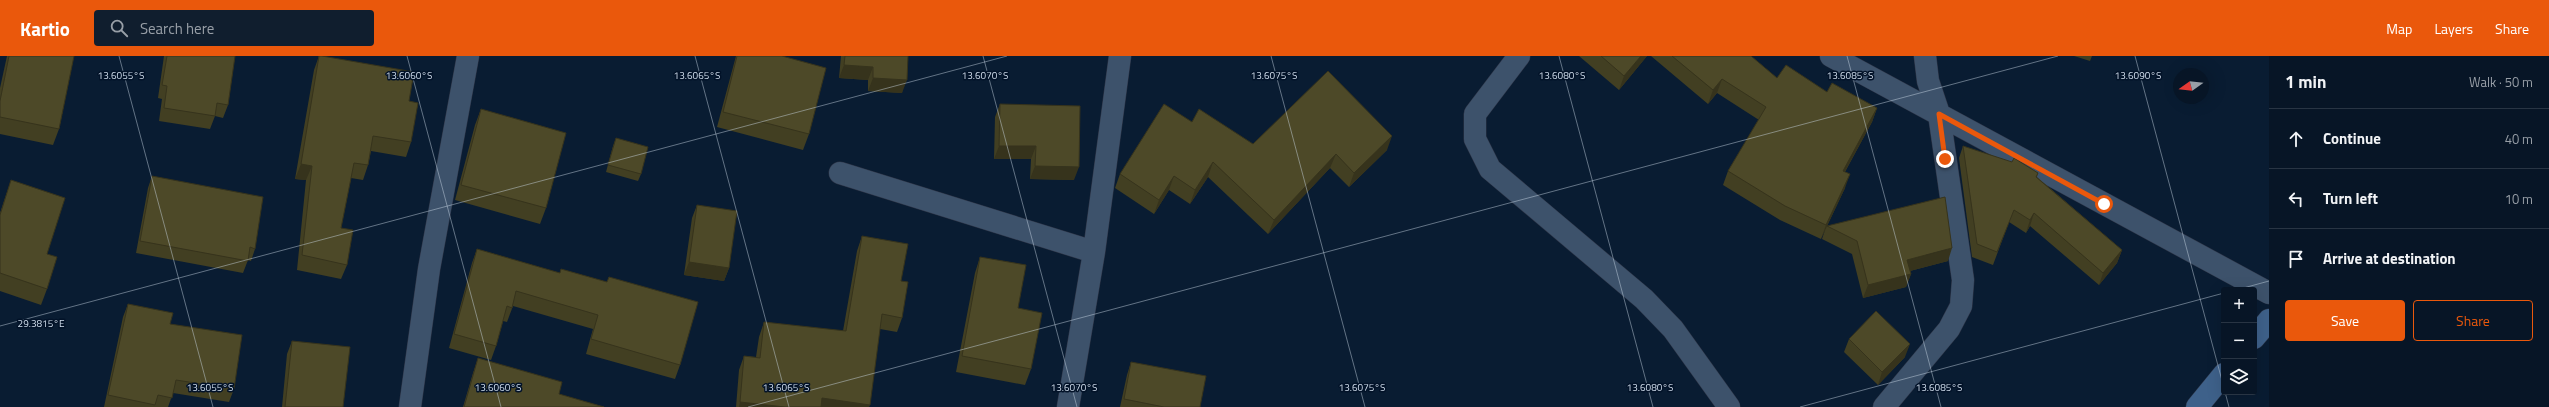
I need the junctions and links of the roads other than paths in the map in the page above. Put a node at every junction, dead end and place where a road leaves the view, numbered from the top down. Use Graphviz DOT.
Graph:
graph roads {
  1 [pos="468,56"];
  2 [pos="1120,56"];
  3 [pos="1519,56"];
  4 [pos="1831,56"];
  5 [pos="1925,56"];
  6 [pos="1939,114"];
  7 [pos="840,173"];
  8 [pos="1094,252"];
  9 [pos="2269,293"];
  10 [pos="2269,320"];
  11 [pos="2257,334"];
  12 [pos="2221,378"];
  13 [pos="410,407"];
  14 [pos="1068,407"];
  15 [pos="1729,407"];
  16 [pos="1884,407"];
  17 [pos="2197,407"];
  1 -- 13 [label="street"];
  2 -- 8 [label="street"];
  3 -- 15 [label="street"];
  4 -- 6 [label="street"];
  5 -- 6 [label="street"];
  6 -- 9 [label="street"];
  6 -- 16 [label="street"];
  7 -- 8 [label="street"];
  8 -- 14 [label="street"];
  10 -- 11 [label="street"];
  12 -- 17 [label="street"];
}
